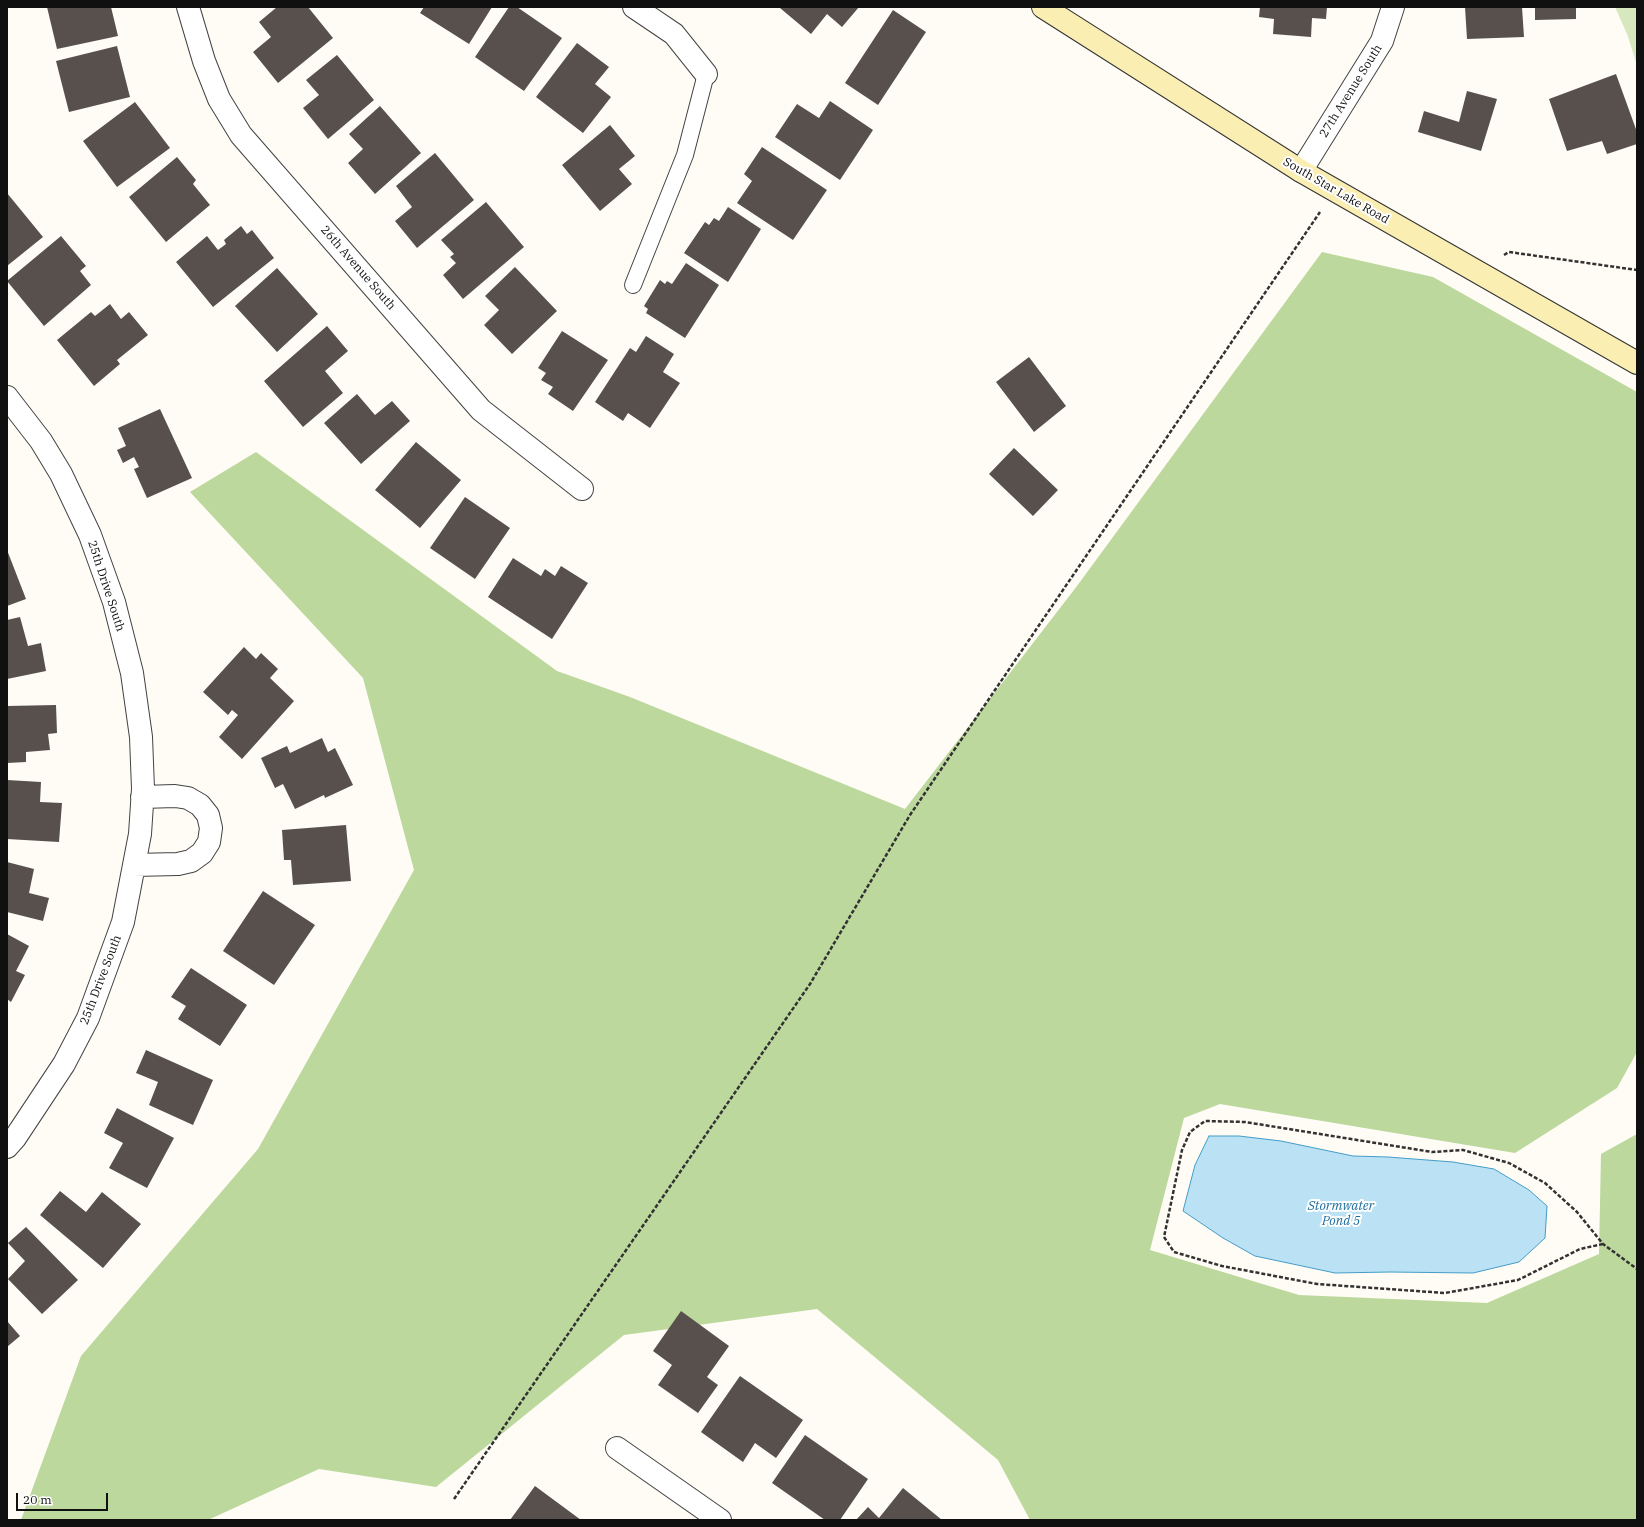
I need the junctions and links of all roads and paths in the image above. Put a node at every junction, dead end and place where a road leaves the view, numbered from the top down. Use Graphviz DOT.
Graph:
graph roads {
  1 [pos="188,7"];
  2 [pos="634,7"];
  3 [pos="1043,7"];
  4 [pos="1393,7"];
  5 [pos="706,74"];
  6 [pos="1301,171"];
  7 [pos="1335,190"];
  8 [pos="1637,270"];
  9 [pos="1476,271"];
  10 [pos="633,285"];
  11 [pos="1637,363"];
  12 [pos="7,397"];
  13 [pos="582,489"];
  14 [pos="142,797"];
  15 [pos="134,865"];
  16 [pos="7,1147"];
  17 [pos="1603,1244"];
  18 [pos="1637,1269"];
  19 [pos="617,1448"];
  20 [pos="454,1499"];
  21 [pos="720,1520"];
  1 -- 13 [label="street, 26th Avenue South"];
  2 -- 5 [label="street"];
  3 -- 6 [label="street, South Star Lake Road"];
  4 -- 6 [label="street, 27th Avenue South"];
  5 -- 10 [label="lane"];
  6 -- 7 [label="street, South Star Lake Road"];
  7 -- 9 [label="street, South Star Lake Road"];
  7 -- 20 [label="path"];
  8 -- 9 [label="path"];
  9 -- 11 [label="street, South Star Lake Road"];
  12 -- 14 [label="street, 25th Drive South"];
  14 -- 15 [label="street, 25th Drive South"];
  14 -- 15 [label="street"];
  15 -- 16 [label="street, 25th Drive South"];
  17 -- 17 [label="path"];
  17 -- 18 [label="path"];
  19 -- 21 [label="street"];
}
